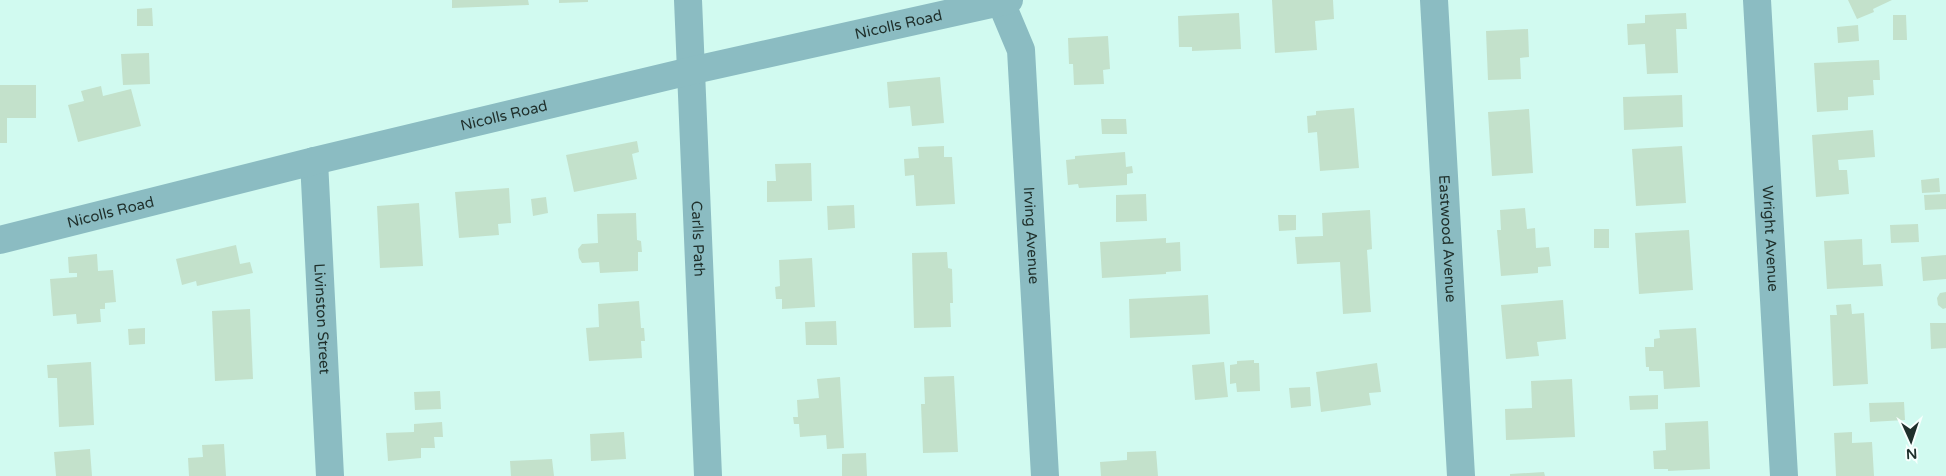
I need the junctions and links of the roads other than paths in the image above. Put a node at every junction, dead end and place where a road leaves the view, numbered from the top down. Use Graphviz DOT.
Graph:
graph roads {
  1 [pos="688,0"];
  2 [pos="1434,0"];
  3 [pos="1757,0"];
  4 [pos="1004,1"];
  5 [pos="690,70"];
  6 [pos="314,161"];
  7 [pos="0,240"];
  8 [pos="330,476"];
  9 [pos="708,476"];
  10 [pos="1046,476"];
  11 [pos="1461,476"];
  12 [pos="1784,476"];
  1 -- 5 [label="street, Carlls Path"];
  2 -- 11 [label="street, Eastwood Avenue"];
  3 -- 12 [label="street, Wright Avenue"];
  4 -- 5 [label="street, Nicolls Road"];
  4 -- 10 [label="street, Irving Avenue"];
  5 -- 6 [label="street, Nicolls Road"];
  5 -- 9 [label="street, Carlls Path"];
  6 -- 7 [label="street, Nicolls Road"];
  6 -- 8 [label="street, Livinston Street"];
}
